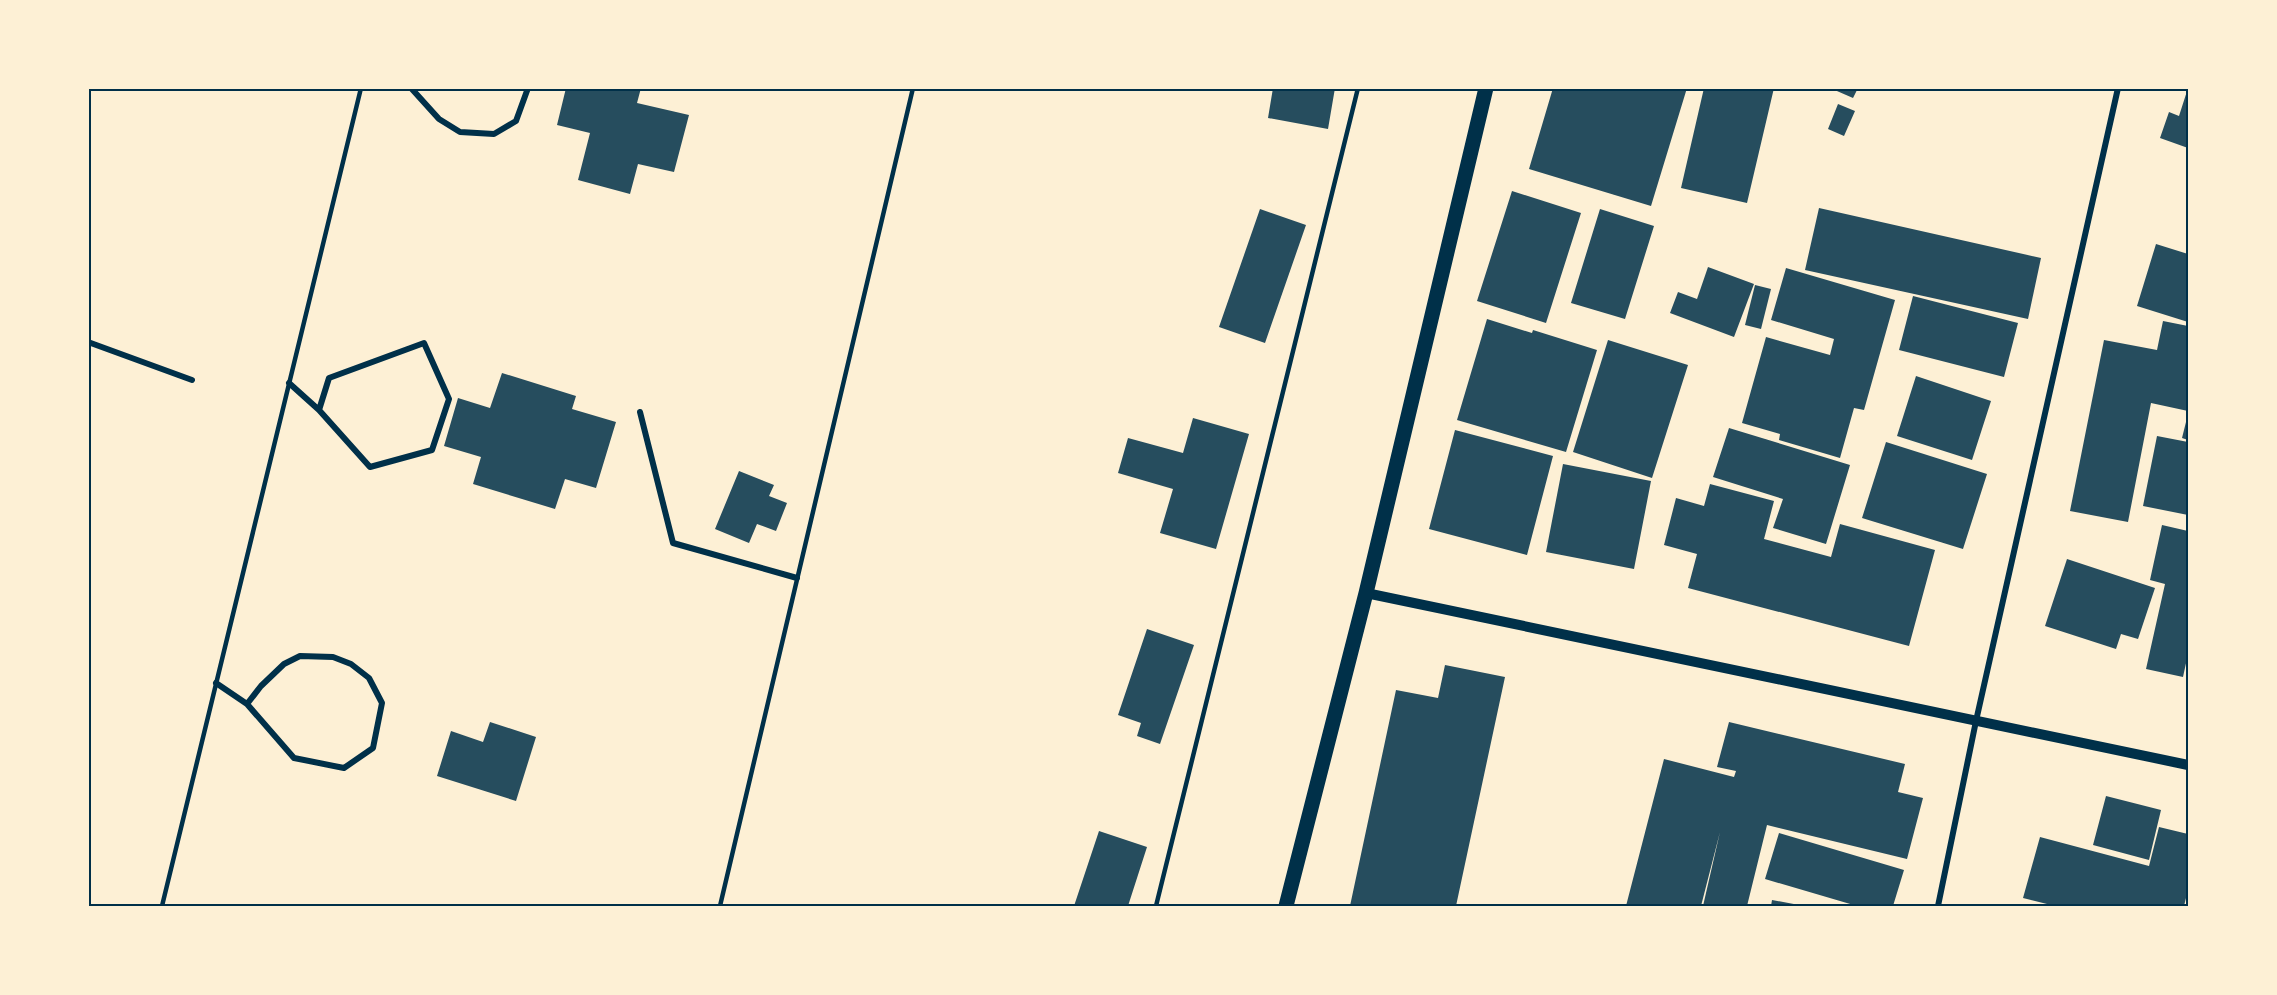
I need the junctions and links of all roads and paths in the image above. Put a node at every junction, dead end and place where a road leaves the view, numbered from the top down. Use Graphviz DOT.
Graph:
graph roads {
  1 [pos="362,88"];
  2 [pos="411,88"];
  3 [pos="528,88"];
  4 [pos="913,88"];
  5 [pos="1358,88"];
  6 [pos="1485,88"];
  7 [pos="2118,88"];
  8 [pos="88,342"];
  9 [pos="192,380"];
  10 [pos="289,383"];
  11 [pos="319,410"];
  12 [pos="640,412"];
  13 [pos="797,578"];
  14 [pos="1366,593"];
  15 [pos="216,683"];
  16 [pos="247,704"];
  17 [pos="1976,721"];
  18 [pos="2188,765"];
  19 [pos="162,906"];
  20 [pos="720,906"];
  21 [pos="1156,906"];
  22 [pos="1286,906"];
  23 [pos="1938,906"];
  1 -- 10 [label="lane"];
  2 -- 3 [label="street"];
  4 -- 13 [label="lane"];
  5 -- 21 [label="lane"];
  6 -- 14 [label="main road"];
  7 -- 17 [label="street"];
  8 -- 9 [label="street"];
  10 -- 11 [label="street"];
  10 -- 15 [label="lane"];
  11 -- 11 [label="street"];
  12 -- 13 [label="street"];
  13 -- 20 [label="lane"];
  14 -- 17 [label="street"];
  14 -- 22 [label="main road"];
  15 -- 16 [label="street"];
  15 -- 19 [label="lane"];
  16 -- 16 [label="street"];
  17 -- 18 [label="street"];
  17 -- 23 [label="street"];
}
